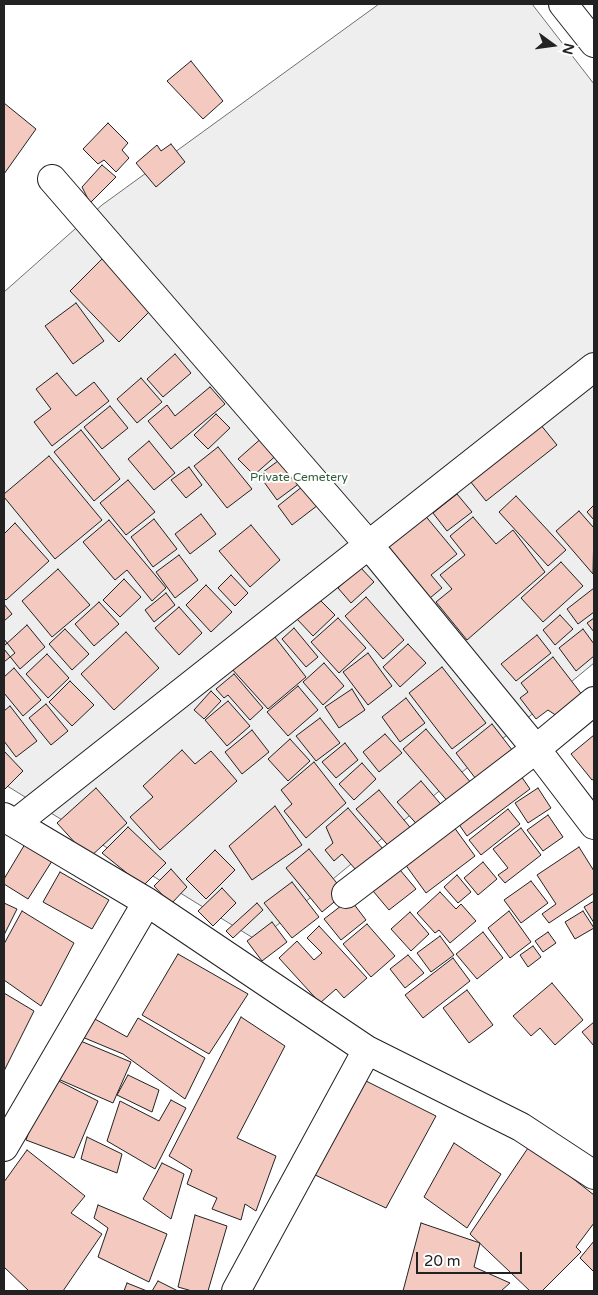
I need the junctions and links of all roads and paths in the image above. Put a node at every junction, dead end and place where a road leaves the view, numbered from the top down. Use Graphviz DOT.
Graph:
graph roads {
  1 [pos="564,4"];
  2 [pos="594,43"];
  3 [pos="52,179"];
  4 [pos="594,367"];
  5 [pos="368,544"];
  6 [pos="594,700"];
  7 [pos="536,748"];
  8 [pos="10,820"];
  9 [pos="594,825"];
  10 [pos="346,894"];
  11 [pos="147,902"];
  12 [pos="367,1050"];
  13 [pos="4,1146"];
  14 [pos="594,1175"];
  15 [pos="236,1291"];
  1 -- 2 [label="street"];
  3 -- 5 [label="street"];
  4 -- 5 [label="street"];
  5 -- 7 [label="street"];
  5 -- 8 [label="street"];
  6 -- 7 [label="street"];
  7 -- 9 [label="street"];
  7 -- 10 [label="street"];
  8 -- 11 [label="street"];
  11 -- 12 [label="street"];
  11 -- 13 [label="street"];
  12 -- 14 [label="street"];
  12 -- 15 [label="street"];
}
